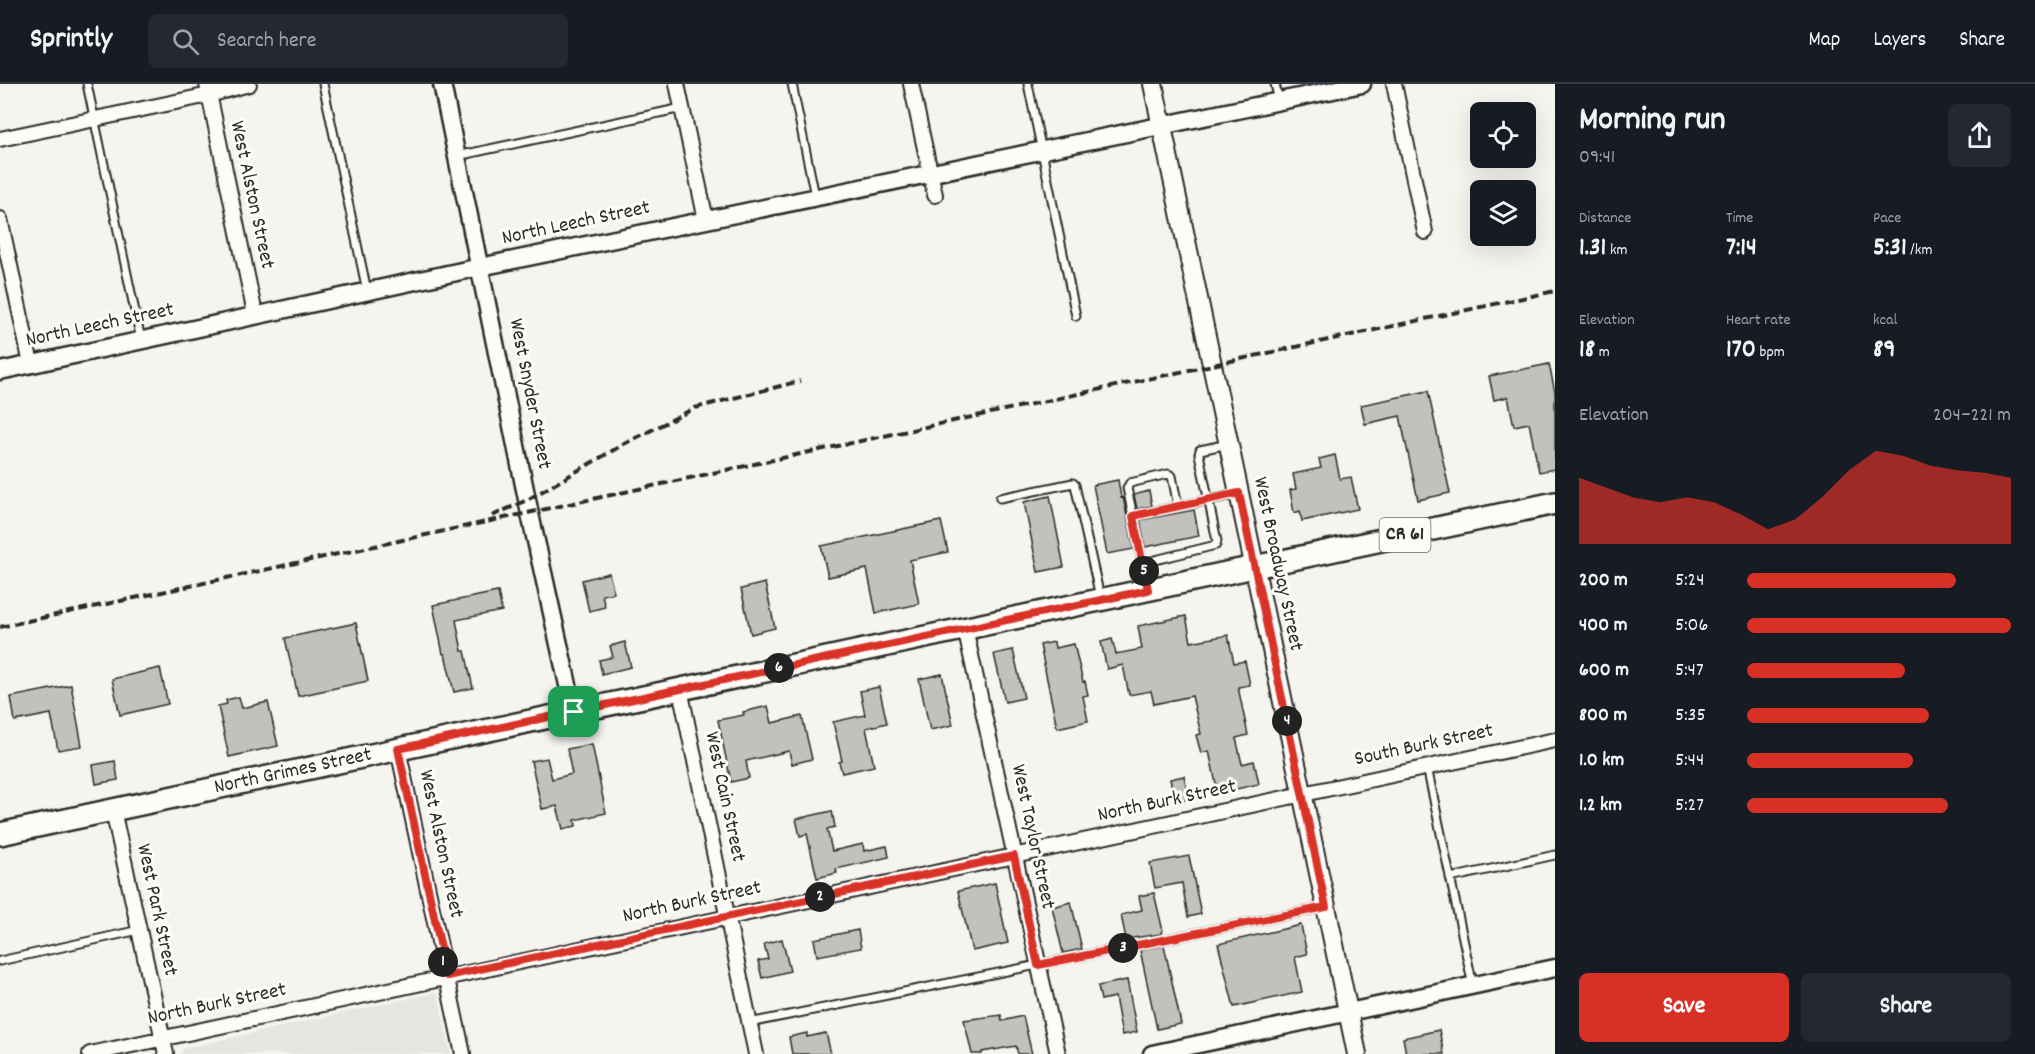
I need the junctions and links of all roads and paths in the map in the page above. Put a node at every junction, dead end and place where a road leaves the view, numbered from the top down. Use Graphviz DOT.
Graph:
graph roads {
  1 [pos="87,84"];
  2 [pos="249,84"];
  3 [pos="323,84"];
  4 [pos="442,84"];
  5 [pos="677,84"];
  6 [pos="792,84"];
  7 [pos="911,84"];
  8 [pos="1028,84"];
  9 [pos="1153,84"];
  10 [pos="1275,84"];
  11 [pos="1362,84"];
  12 [pos="1394,84"];
  13 [pos="208,89"];
  14 [pos="1279,101"];
  15 [pos="682,108"];
  16 [pos="94,118"];
  17 [pos="1161,126"];
  18 [pos="0,139"];
  19 [pos="1042,151"];
  20 [pos="457,156"];
  21 [pos="930,174"];
  22 [pos="935,195"];
  23 [pos="815,197"];
  24 [pos="0,219"];
  25 [pos="706,220"];
  26 [pos="1425,232"];
  27 [pos="480,267"];
  28 [pos="367,291"];
  29 [pos="255,315"];
  30 [pos="1076,316"];
  31 [pos="141,340"];
  32 [pos="31,364"];
  33 [pos="0,371"];
  34 [pos="1229,444"];
  35 [pos="1239,493"];
  36 [pos="1000,498"];
  37 [pos="1209,500"];
  38 [pos="1555,503"];
  39 [pos="1178,506"];
  40 [pos="1133,516"];
  41 [pos="1143,563"];
  42 [pos="1255,568"];
  43 [pos="1148,590"];
  44 [pos="1101,600"];
  45 [pos="965,628"];
  46 [pos="680,688"];
  47 [pos="574,712"];
  48 [pos="1555,740"];
  49 [pos="398,749"];
  50 [pos="1427,767"];
  51 [pos="1302,793"];
  52 [pos="113,810"];
  53 [pos="0,834"];
  54 [pos="1555,855"];
  55 [pos="1014,856"];
  56 [pos="1450,878"];
  57 [pos="1326,907"];
  58 [pos="727,917"];
  59 [pos="139,930"];
  60 [pos="0,961"];
  61 [pos="1038,965"];
  62 [pos="1555,968"];
  63 [pos="447,976"];
  64 [pos="1473,986"];
  65 [pos="1348,1013"];
  66 [pos="749,1023"];
  67 [pos="163,1038"];
  68 [pos="90,1054"];
  69 [pos="166,1054"];
  70 [pos="463,1054"];
  71 [pos="756,1054"];
  72 [pos="1058,1054"];
  73 [pos="1152,1054"];
  74 [pos="1357,1054"];
  1 -- 16 [label="lane"];
  2 -- 13 [label="street"];
  3 -- 28 [label="lane"];
  4 -- 20 [label="street, West Snyder Street"];
  5 -- 15 [label="street"];
  6 -- 23 [label="lane"];
  7 -- 21 [label="street"];
  8 -- 19 [label="lane"];
  9 -- 17 [label="main road, West Broadway Street"];
  10 -- 14 [label="lane"];
  11 -- 14 [label="street, North Leech Street"];
  12 -- 26 [label="street"];
  13 -- 16 [label="street"];
  13 -- 29 [label="street, West Alston Street"];
  14 -- 17 [label="street, North Leech Street"];
  15 -- 20 [label="lane"];
  15 -- 25 [label="street"];
  16 -- 18 [label="street"];
  16 -- 31 [label="lane"];
  17 -- 19 [label="street, North Leech Street"];
  17 -- 34 [label="main road, West Broadway Street"];
  19 -- 21 [label="street, North Leech Street"];
  19 -- 30 [label="lane"];
  20 -- 27 [label="street, West Snyder Street"];
  21 -- 22 [label="street"];
  21 -- 23 [label="street, North Leech Street"];
  23 -- 25 [label="street, North Leech Street"];
  24 -- 32 [label="street"];
  25 -- 27 [label="street, North Leech Street"];
  27 -- 28 [label="street, North Leech Street"];
  27 -- 47 [label="street, West Snyder Street"];
  28 -- 29 [label="street, North Leech Street"];
  29 -- 31 [label="street, North Leech Street"];
  31 -- 32 [label="street, North Leech Street"];
  32 -- 33 [label="street, North Leech Street"];
  34 -- 35 [label="main road, West Broadway Street"];
  34 -- 37 [label="lane"];
  35 -- 37 [label="lane"];
  35 -- 42 [label="main road, West Broadway Street"];
  36 -- 44 [label="lane"];
  37 -- 39 [label="lane"];
  37 -- 41 [label="lane"];
  38 -- 42 [label="main road, CR 61"];
  39 -- 40 [label="lane"];
  39 -- 40 [label="lane"];
  40 -- 41 [label="lane"];
  41 -- 43 [label="lane"];
  42 -- 43 [label="main road, North Grimes Street / CR 61"];
  42 -- 51 [label="main road, West Broadway Street"];
  43 -- 44 [label="main road, North Grimes Street / CR 61"];
  44 -- 45 [label="main road, North Grimes Street / CR 61"];
  45 -- 46 [label="main road, North Grimes Street / CR 61"];
  45 -- 55 [label="street, West Taylor Street"];
  46 -- 47 [label="main road, North Grimes Street / CR 61"];
  46 -- 58 [label="street, West Cain Street"];
  47 -- 49 [label="main road, North Grimes Street / CR 61"];
  48 -- 50 [label="street, South Burk Street"];
  49 -- 52 [label="main road, North Grimes Street / CR 61"];
  49 -- 63 [label="street, West Alston Street"];
  50 -- 51 [label="street, South Burk Street"];
  50 -- 56 [label="lane"];
  51 -- 55 [label="street, North Burk Street"];
  51 -- 57 [label="main road, West Broadway Street"];
  52 -- 53 [label="main road, North Grimes Street / CR 61"];
  52 -- 59 [label="street, West Park Street"];
  54 -- 56 [label="lane"];
  55 -- 58 [label="street, North Burk Street"];
  55 -- 61 [label="street, West Taylor Street"];
  56 -- 64 [label="lane"];
  57 -- 61 [label="lane"];
  57 -- 65 [label="main road, West Broadway Street"];
  58 -- 63 [label="street, North Burk Street"];
  58 -- 66 [label="street, West Cain Street"];
  59 -- 60 [label="lane"];
  59 -- 67 [label="street, West Park Street"];
  61 -- 66 [label="lane"];
  61 -- 72 [label="street, West Taylor Street"];
  62 -- 64 [label="street"];
  63 -- 67 [label="street, North Burk Street"];
  63 -- 70 [label="street, West Alston Street"];
  64 -- 65 [label="street"];
  65 -- 73 [label="street"];
  65 -- 74 [label="main road, West Broadway Street"];
  66 -- 71 [label="street, West Cain Street"];
  67 -- 68 [label="street, North Burk Street"];
  67 -- 69 [label="street, West Park Street"];
}
